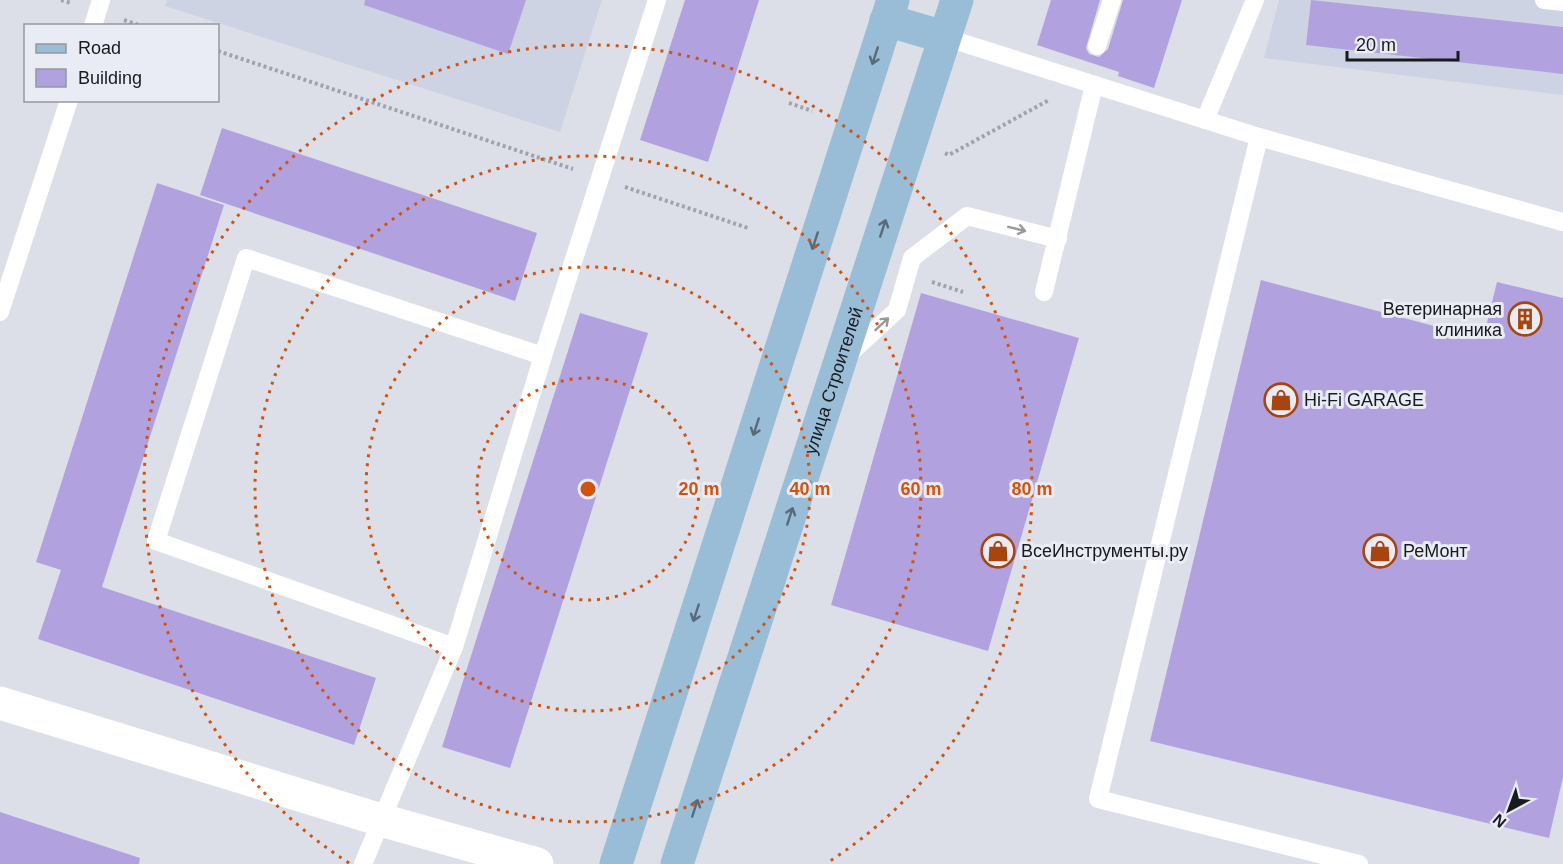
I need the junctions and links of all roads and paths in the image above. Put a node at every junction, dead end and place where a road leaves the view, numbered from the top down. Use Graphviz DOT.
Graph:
graph roads {
  1 [pos="101,0"];
  2 [pos="657,0"];
  3 [pos="957,0"];
  4 [pos="1112,0"];
  5 [pos="1255,0"];
  6 [pos="1544,0"];
  7 [pos="1563,2"];
  8 [pos="890,10"];
  9 [pos="94,24"];
  10 [pos="944,38"];
  11 [pos="1097,46"];
  12 [pos="219,51"];
  13 [pos="1094,85"];
  14 [pos="1056,97"];
  15 [pos="68,102"];
  16 [pos="789,103"];
  17 [pos="812,111"];
  18 [pos="1205,120"];
  19 [pos="1259,137"];
  20 [pos="942,152"];
  21 [pos="600,178"];
  22 [pos="1563,222"];
  23 [pos="748,228"];
  24 [pos="1058,239"];
  25 [pos="1044,292"];
  26 [pos="0,312"];
  27 [pos="543,356"];
  28 [pos="839,363"];
  29 [pos="454,647"];
  30 [pos="0,703"];
  31 [pos="381,820"];
  32 [pos="363,864"];
  33 [pos="537,864"];
  34 [pos="616,864"];
  35 [pos="677,864"];
  36 [pos="1359,864"];
  1 -- 9 [label="lane"];
  2 -- 21 [label="lane"];
  3 -- 10 [label="main road, улица Строителей"];
  4 -- 11 [label="lane"];
  5 -- 18 [label="lane"];
  6 -- 7 [label="lane"];
  8 -- 10 [label="main road"];
  8 -- 34 [label="main road, one-way"];
  10 -- 13 [label="lane"];
  28 -- 10 [label="main road, улица Строителей, one-way"];
  12 -- 21 [label="path"];
  13 -- 18 [label="lane"];
  13 -- 24 [label="lane"];
  14 -- 20 [label="path"];
  15 -- 26 [label="lane"];
  16 -- 17 [label="path"];
  18 -- 19 [label="lane"];
  19 -- 22 [label="lane"];
  19 -- 36 [label="lane"];
  21 -- 23 [label="path"];
  21 -- 27 [label="lane"];
  24 -- 25 [label="lane"];
  28 -- 24 [label="lane, one-way"];
  27 -- 29 [label="lane"];
  27 -- 29 [label="lane"];
  35 -- 28 [label="main road, улица Строителей, one-way"];
  29 -- 31 [label="lane"];
  30 -- 31 [label="street"];
  31 -- 32 [label="lane"];
  31 -- 33 [label="street"];
}
